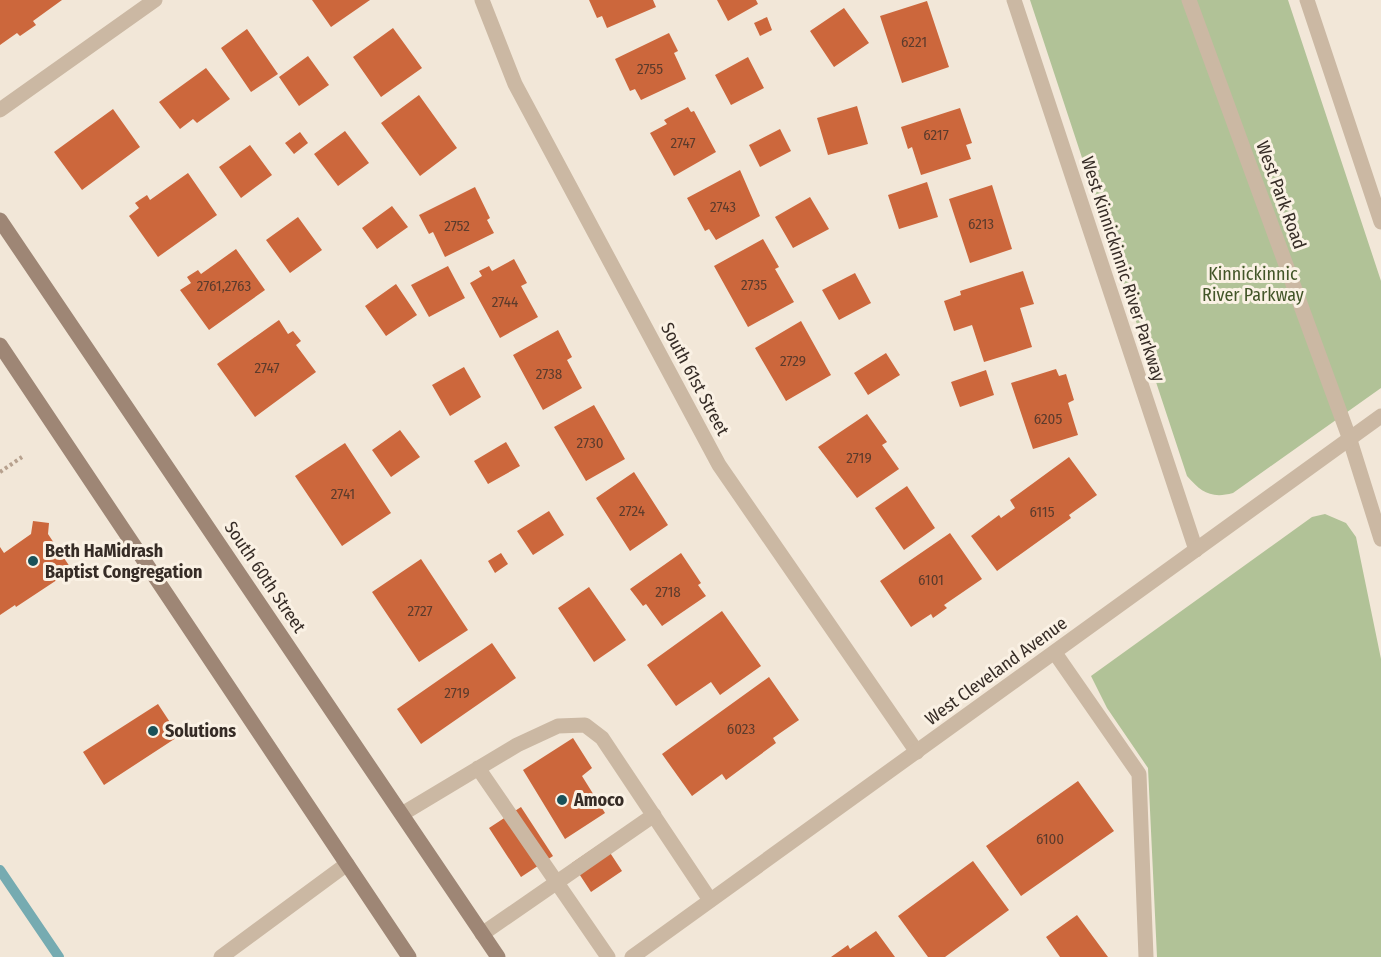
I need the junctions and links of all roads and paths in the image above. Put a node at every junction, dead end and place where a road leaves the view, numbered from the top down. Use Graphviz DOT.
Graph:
graph roads {
  1 [pos="155,0"];
  2 [pos="482,0"];
  3 [pos="1014,0"];
  4 [pos="1189,0"];
  5 [pos="1307,0"];
  6 [pos="0,110"];
  7 [pos="0,220"];
  8 [pos="1381,222"];
  9 [pos="0,345"];
  10 [pos="1381,416"];
  11 [pos="1349,437"];
  12 [pos="22,457"];
  13 [pos="0,472"];
  14 [pos="1381,539"];
  15 [pos="1196,550"];
  16 [pos="1055,653"];
  17 [pos="917,752"];
  18 [pos="478,768"];
  19 [pos="402,814"];
  20 [pos="654,815"];
  21 [pos="347,864"];
  22 [pos="557,882"];
  23 [pos="710,900"];
  24 [pos="482,933"];
  25 [pos="221,957"];
  26 [pos="409,957"];
  27 [pos="498,957"];
  28 [pos="608,957"];
  29 [pos="632,957"];
  30 [pos="1146,957"];
  1 -- 6 [label="street"];
  2 -- 17 [label="street, South 61st Street"];
  3 -- 15 [label="street, West Kinnickinnic River Parkway"];
  4 -- 11 [label="street, West Park Road"];
  5 -- 8 [label="street"];
  7 -- 19 [label="main road, South 60th Street"];
  9 -- 21 [label="main road"];
  10 -- 11 [label="street, West Cleveland Avenue"];
  11 -- 14 [label="street"];
  11 -- 15 [label="street, West Cleveland Avenue"];
  12 -- 13 [label="path"];
  15 -- 16 [label="street, West Cleveland Avenue"];
  16 -- 17 [label="street, West Cleveland Avenue"];
  16 -- 30 [label="street"];
  17 -- 23 [label="street, West Cleveland Avenue"];
  18 -- 19 [label="street"];
  18 -- 20 [label="street"];
  18 -- 22 [label="street"];
  19 -- 24 [label="main road, South 60th Street"];
  20 -- 22 [label="street"];
  20 -- 23 [label="street"];
  21 -- 25 [label="street"];
  21 -- 26 [label="main road"];
  22 -- 24 [label="street"];
  22 -- 28 [label="street"];
  23 -- 29 [label="street, West Cleveland Avenue"];
  24 -- 27 [label="main road, South 60th Street"];
}
